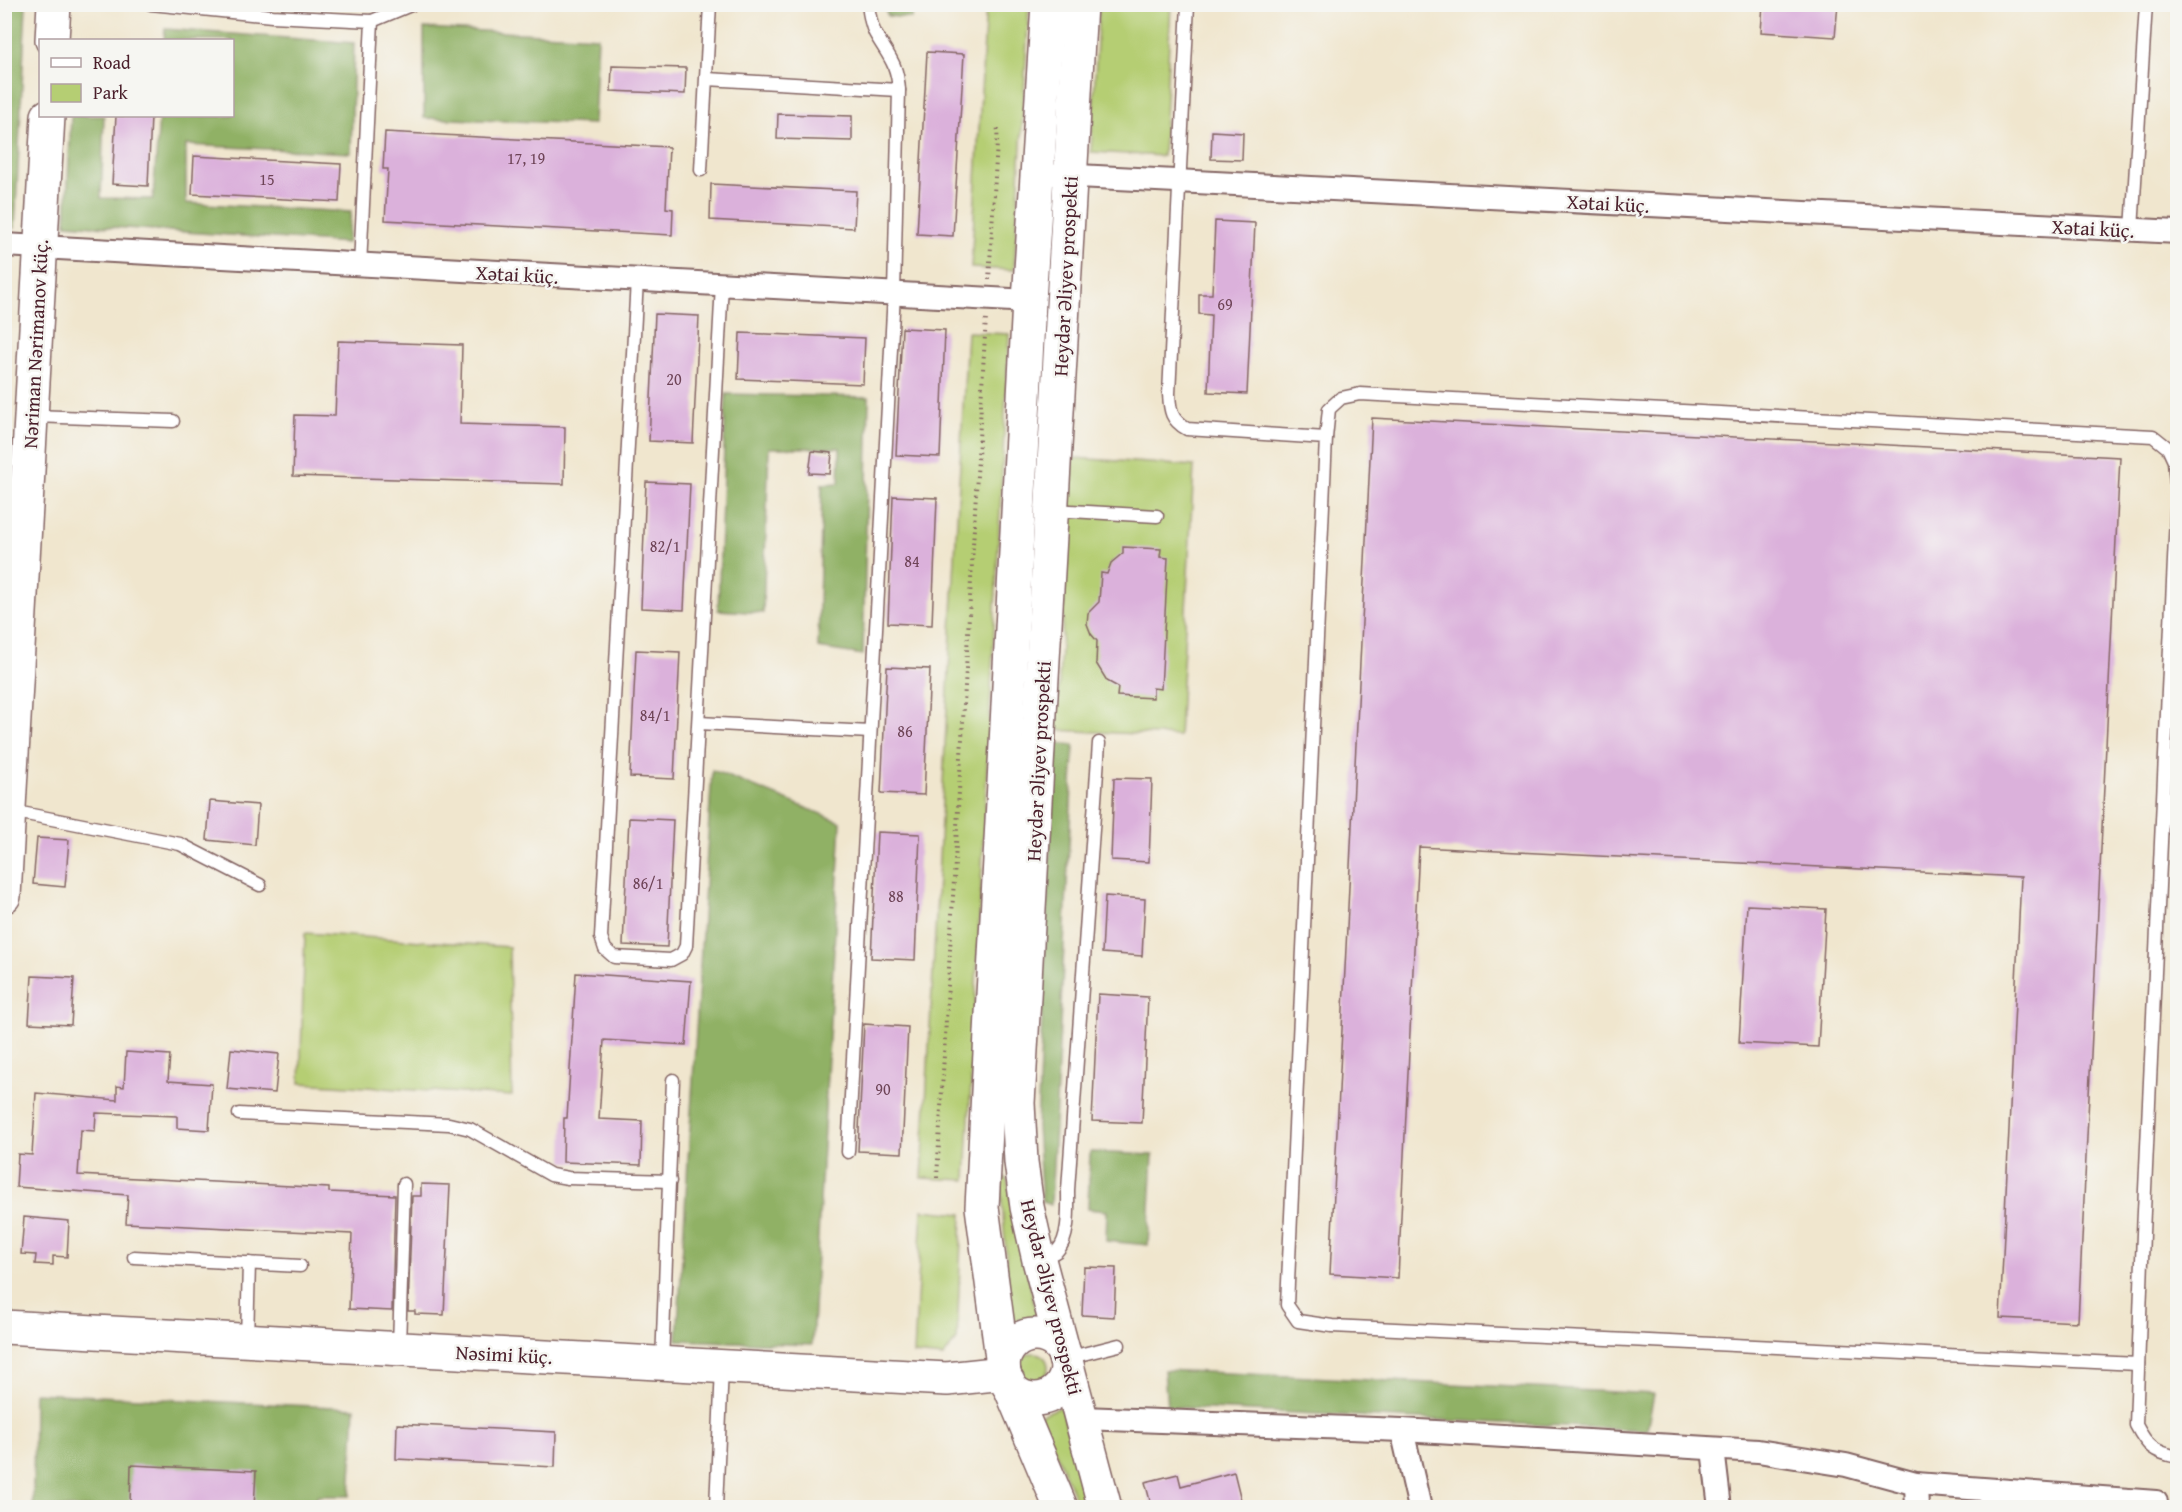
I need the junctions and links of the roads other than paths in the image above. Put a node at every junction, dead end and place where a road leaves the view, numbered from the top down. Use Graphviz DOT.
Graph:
graph roads {
  1 [pos="54,4"];
  2 [pos="150,4"];
  3 [pos="413,4"];
  4 [pos="710,4"];
  5 [pos="868,4"];
  6 [pos="1048,4"];
  7 [pos="1080,4"];
  8 [pos="1188,4"];
  9 [pos="2146,4"];
  10 [pos="272,10"];
  11 [pos="372,21"];
  12 [pos="52,39"];
  13 [pos="707,79"];
  14 [pos="899,90"];
  15 [pos="48,117"];
  16 [pos="701,170"];
  17 [pos="1038,174"];
  18 [pos="1071,176"];
  19 [pos="1179,180"];
  20 [pos="2132,230"];
  21 [pos="2178,232"];
  22 [pos="4,245"];
  23 [pos="41,247"];
  24 [pos="360,266"];
  25 [pos="637,280"];
  26 [pos="722,284"];
  27 [pos="894,293"];
  28 [pos="1029,301"];
  29 [pos="32,416"];
  30 [pos="173,422"];
  31 [pos="1326,438"];
  32 [pos="1052,510"];
  33 [pos="1157,516"];
  34 [pos="699,723"];
  35 [pos="870,732"];
  36 [pos="1099,743"];
  37 [pos="10,811"];
  38 [pos="5,880"];
  39 [pos="260,885"];
  40 [pos="674,1080"];
  41 [pos="239,1114"];
  42 [pos="848,1152"];
  43 [pos="670,1181"];
  44 [pos="404,1184"];
  45 [pos="134,1257"];
  46 [pos="1039,1260"];
  47 [pos="249,1263"];
  48 [pos="300,1266"];
  49 [pos="4,1327"];
  50 [pos="247,1341"];
  51 [pos="1119,1345"];
  52 [pos="399,1348"];
  53 [pos="1066,1359"];
  54 [pos="662,1363"];
  55 [pos="2138,1364"];
  56 [pos="722,1366"];
  57 [pos="1006,1378"];
  58 [pos="1082,1418"];
  59 [pos="1402,1430"];
  60 [pos="1713,1449"];
  61 [pos="2178,1457"];
  62 [pos="1916,1484"];
  63 [pos="2156,1502"];
  64 [pos="716,1508"];
  65 [pos="1061,1508"];
  66 [pos="1105,1508"];
  67 [pos="1420,1508"];
  68 [pos="1720,1508"];
  69 [pos="1917,1508"];
  1 -- 12 [label="main road"];
  2 -- 10 [label="lane"];
  3 -- 11 [label="lane"];
  4 -- 13 [label="lane"];
  5 -- 14 [label="lane"];
  6 -- 17 [label="main road, Heydər Əliyev prospekti"];
  7 -- 18 [label="main road, Heydər Əliyev prospekti"];
  8 -- 19 [label="lane"];
  9 -- 20 [label="lane"];
  10 -- 11 [label="lane"];
  11 -- 24 [label="lane"];
  13 -- 14 [label="lane"];
  13 -- 16 [label="lane"];
  14 -- 27 [label="lane"];
  15 -- 23 [label="main road, Nəriman Nərimanov küç."];
  17 -- 18 [label="street, Xətai küç."];
  17 -- 28 [label="main road, Heydər Əliyev prospekti"];
  18 -- 19 [label="street, Xətai küç."];
  18 -- 32 [label="main road, Heydər Əliyev prospekti"];
  19 -- 20 [label="street, Xətai küç."];
  19 -- 31 [label="lane"];
  20 -- 21 [label="street, Xətai küç."];
  22 -- 23 [label="street, Xətai küç."];
  23 -- 24 [label="street, Xətai küç."];
  23 -- 29 [label="main road, Nəriman Nərimanov küç."];
  24 -- 25 [label="street, Xətai küç."];
  25 -- 26 [label="street, Xətai küç."];
  25 -- 34 [label="lane"];
  26 -- 27 [label="street, Xətai küç."];
  26 -- 34 [label="lane"];
  27 -- 28 [label="street, Xətai küç."];
  27 -- 35 [label="lane"];
  28 -- 57 [label="main road, Heydər Əliyev prospekti"];
  29 -- 30 [label="lane"];
  29 -- 37 [label="main road, Nəriman Nərimanov küç."];
  31 -- 55 [label="lane"];
  31 -- 55 [label="lane"];
  32 -- 33 [label="lane"];
  32 -- 46 [label="main road, Heydər Əliyev prospekti"];
  34 -- 35 [label="lane"];
  35 -- 42 [label="lane"];
  36 -- 46 [label="lane"];
  37 -- 38 [label="main road, Nəriman Nərimanov küç."];
  37 -- 39 [label="lane"];
  40 -- 43 [label="lane"];
  41 -- 43 [label="lane"];
  43 -- 54 [label="lane"];
  44 -- 52 [label="lane"];
  45 -- 47 [label="lane"];
  46 -- 53 [label="main road, Heydər Əliyev prospekti"];
  47 -- 48 [label="lane"];
  47 -- 50 [label="lane"];
  49 -- 50 [label="main road, Nəsimi küç."];
  50 -- 52 [label="main road, Nəsimi küç."];
  51 -- 53 [label="lane"];
  52 -- 54 [label="main road, Nəsimi küç."];
  53 -- 57 [label="main road"];
  53 -- 57 [label="main road"];
  53 -- 58 [label="main road, Heydər Əliyev prospekti"];
  54 -- 56 [label="main road, Nəsimi küç."];
  55 -- 61 [label="lane"];
  56 -- 57 [label="main road, Nəsimi küç."];
  56 -- 64 [label="lane"];
  57 -- 65 [label="main road, Heydər Əliyev prospekti"];
  58 -- 59 [label="street"];
  58 -- 66 [label="main road, Heydər Əliyev prospekti"];
  59 -- 60 [label="street"];
  59 -- 67 [label="street"];
  60 -- 62 [label="street"];
  60 -- 68 [label="street"];
  62 -- 63 [label="street"];
  62 -- 69 [label="street"];
}
